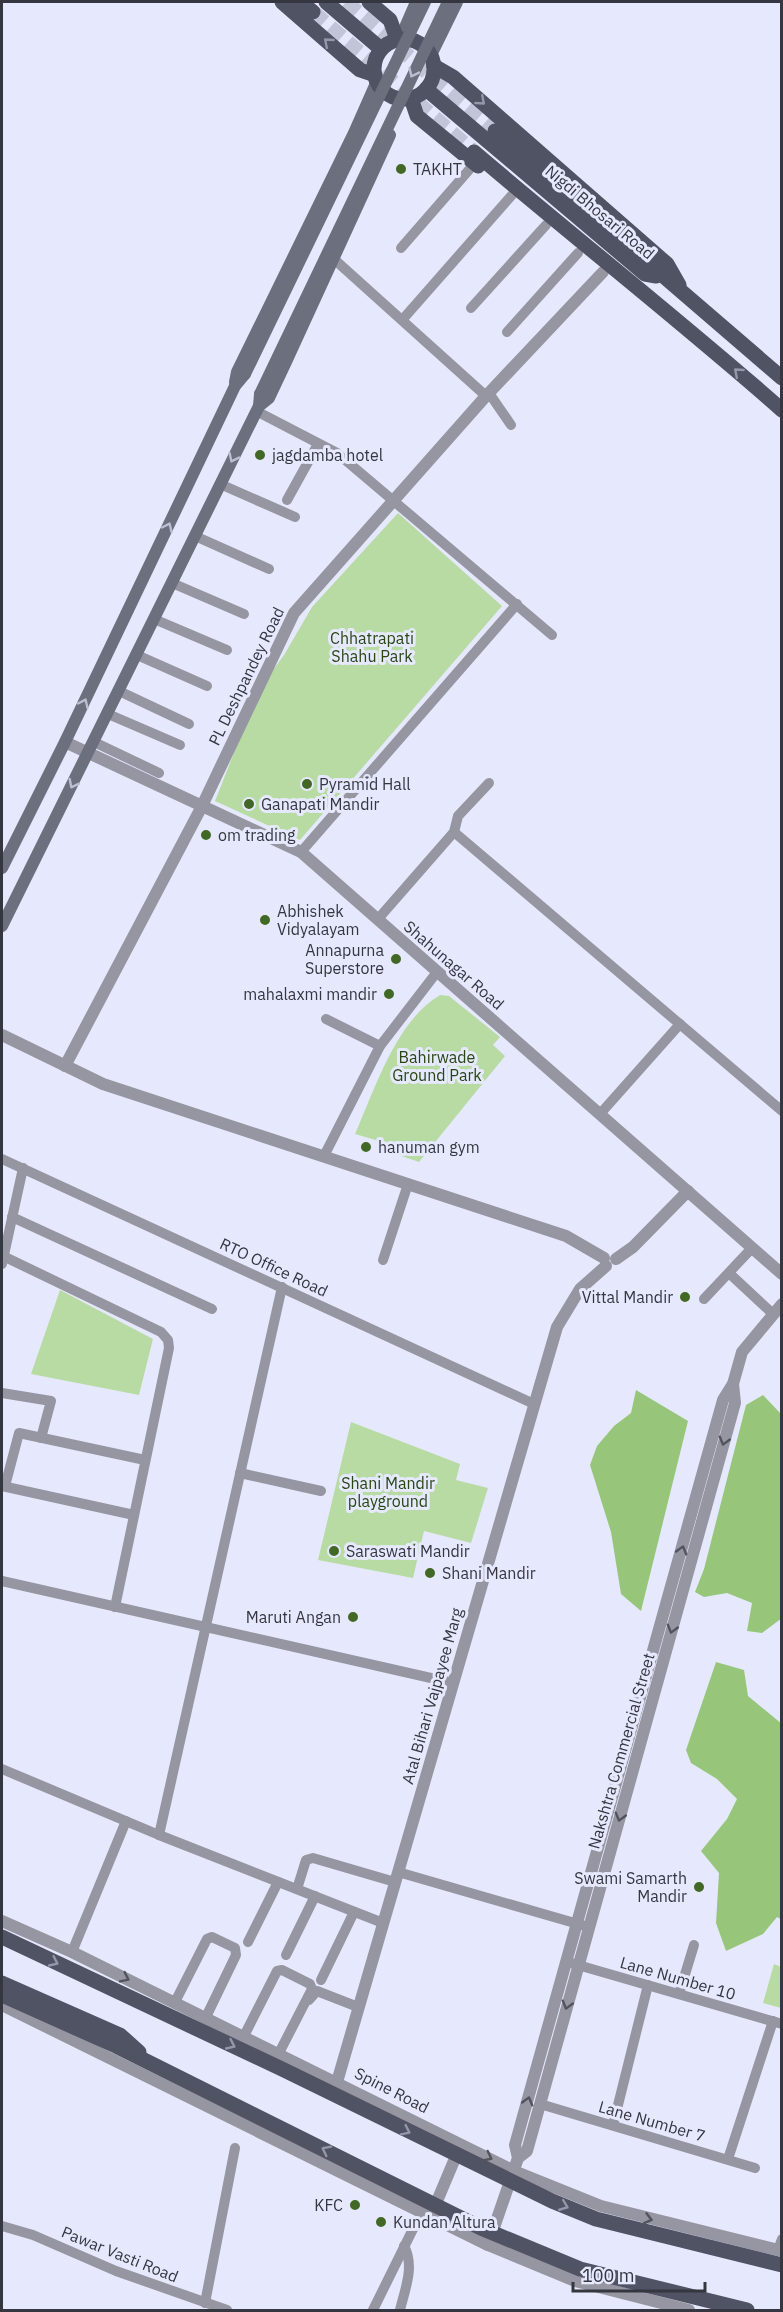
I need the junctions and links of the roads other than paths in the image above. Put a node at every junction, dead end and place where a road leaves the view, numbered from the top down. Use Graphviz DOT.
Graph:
graph roads {
  1 [pos="282,2"];
  2 [pos="301,2"];
  3 [pos="326,2"];
  4 [pos="369,2"];
  5 [pos="416,2"];
  6 [pos="425,2"];
  7 [pos="457,2"];
  8 [pos="447,4"];
  9 [pos="313,12"];
  10 [pos="399,39"];
  11 [pos="381,49"];
  12 [pos="432,61"];
  13 [pos="376,78"];
  14 [pos="426,88"];
  15 [pos="409,98"];
  16 [pos="495,131"];
  17 [pos="474,158"];
  18 [pos="512,195"];
  19 [pos="546,225"];
  20 [pos="401,248"];
  21 [pos="578,253"];
  22 [pos="335,260"];
  23 [pos="603,272"];
  24 [pos="664,278"];
  25 [pos="627,280"];
  26 [pos="685,295"];
  27 [pos="471,308"];
  28 [pos="403,319"];
  29 [pos="507,332"];
  30 [pos="782,378"];
  31 [pos="235,386"];
  32 [pos="488,395"];
  33 [pos="258,404"];
  34 [pos="782,410"];
  35 [pos="511,425"];
  36 [pos="318,444"];
  37 [pos="220,484"];
  38 [pos="287,500"];
  39 [pos="394,502"];
  40 [pos="295,518"];
  41 [pos="195,536"];
  42 [pos="269,568"];
  43 [pos="172,583"];
  44 [pos="517,604"];
  45 [pos="243,614"];
  46 [pos="154,619"];
  47 [pos="552,635"];
  48 [pos="227,650"];
  49 [pos="137,655"];
  50 [pos="207,686"];
  51 [pos="119,691"];
  52 [pos="108,714"];
  53 [pos="189,724"];
  54 [pos="65,742"];
  55 [pos="180,745"];
  56 [pos="91,748"];
  57 [pos="159,773"];
  58 [pos="489,783"];
  59 [pos="201,808"];
  60 [pos="454,832"];
  61 [pos="301,852"];
  62 [pos="2,868"];
  63 [pos="378,920"];
  64 [pos="2,926"];
  65 [pos="437,972"];
  66 [pos="326,1019"];
  67 [pos="680,1024"];
  68 [pos="2,1035"];
  69 [pos="380,1046"];
  70 [pos="65,1066"];
  71 [pos="782,1111"];
  72 [pos="600,1114"];
  73 [pos="324,1156"];
  74 [pos="2,1159"];
  75 [pos="23,1168"];
  76 [pos="408,1184"];
  77 [pos="688,1191"];
  78 [pos="12,1217"];
  79 [pos="753,1248"];
  80 [pos="2,1260"];
  81 [pos="383,1260"];
  82 [pos="609,1261"];
  83 [pos="729,1273"];
  84 [pos="782,1274"];
  85 [pos="282,1287"];
  86 [pos="704,1299"];
  87 [pos="212,1309"];
  88 [pos="777,1309"];
  89 [pos="2,1393"];
  90 [pos="534,1404"];
  91 [pos="41,1438"];
  92 [pos="145,1460"];
  93 [pos="240,1473"];
  94 [pos="3,1486"];
  95 [pos="321,1491"];
  96 [pos="134,1515"];
  97 [pos="2,1581"];
  98 [pos="115,1607"];
  99 [pos="206,1627"];
  100 [pos="453,1683"];
  101 [pos="2,1769"];
  102 [pos="126,1821"];
  103 [pos="159,1835"];
  104 [pos="396,1877"];
  105 [pos="278,1882"];
  106 [pos="297,1889"];
  107 [pos="315,1896"];
  108 [pos="351,1911"];
  109 [pos="2,1921"];
  110 [pos="383,1923"];
  111 [pos="583,1925"];
  112 [pos="2,1937"];
  113 [pos="248,1942"];
  114 [pos="694,1945"];
  115 [pos="72,1952"];
  116 [pos="286,1955"];
  117 [pos="573,1963"];
  118 [pos="319,1975"];
  119 [pos="2,1983"];
  120 [pos="648,1985"];
  121 [pos="679,1994"];
  122 [pos="2,1995"];
  123 [pos="175,2002"];
  124 [pos="2,2006"];
  125 [pos="358,2007"];
  126 [pos="206,2017"];
  127 [pos="777,2022"];
  128 [pos="244,2036"];
  129 [pos="281,2054"];
  130 [pos="150,2062"];
  131 [pos="337,2082"];
  132 [pos="540,2104"];
  133 [pos="613,2126"];
  134 [pos="235,2148"];
  135 [pos="456,2156"];
  136 [pos="518,2158"];
  137 [pos="728,2159"];
  138 [pos="755,2168"];
  139 [pos="513,2177"];
  140 [pos="433,2210"];
  141 [pos="2,2229"];
  142 [pos="490,2239"];
  143 [pos="404,2246"];
  144 [pos="781,2251"];
  145 [pos="205,2303"];
  146 [pos="227,2310"];
  147 [pos="373,2310"];
  148 [pos="400,2310"];
  149 [pos="684,2310"];
  150 [pos="747,2310"];
  13 -- 1 [label="main road, one-way"];
  2 -- 9 [label="main road"];
  3 -- 11 [label="main road"];
  4 -- 10 [label="main road"];
  5 -- 10 [label="main road"];
  6 -- 31 [label="main road, bridge"];
  7 -- 12 [label="main road"];
  8 -- 33 [label="main road, one-way, bridge"];
  10 -- 11 [label="main road"];
  10 -- 12 [label="main road"];
  11 -- 13 [label="main road"];
  12 -- 14 [label="main road"];
  12 -- 26 [label="main road, one-way"];
  13 -- 15 [label="main road"];
  13 -- 31 [label="main road"];
  14 -- 15 [label="main road"];
  14 -- 24 [label="main road, Nigdi Bhosari Road"];
  15 -- 17 [label="main road"];
  15 -- 22 [label="main road"];
  16 -- 24 [label="main road"];
  17 -- 18 [label="main road"];
  17 -- 20 [label="street"];
  17 -- 25 [label="main road"];
  18 -- 19 [label="main road"];
  18 -- 28 [label="street"];
  19 -- 21 [label="main road"];
  19 -- 27 [label="street"];
  21 -- 23 [label="main road"];
  21 -- 29 [label="street"];
  22 -- 28 [label="street"];
  22 -- 33 [label="main road"];
  23 -- 25 [label="main road"];
  23 -- 32 [label="street, PL Deshpandey Road"];
  24 -- 26 [label="main road, Nigdi Bhosari Road"];
  34 -- 25 [label="main road, one-way"];
  26 -- 30 [label="main road, Nigdi Bhosari Road"];
  28 -- 32 [label="street"];
  54 -- 31 [label="main road, one-way"];
  32 -- 35 [label="street"];
  32 -- 39 [label="street, PL Deshpandey Road"];
  33 -- 36 [label="street"];
  33 -- 37 [label="main road, one-way"];
  36 -- 38 [label="street"];
  36 -- 39 [label="street"];
  37 -- 40 [label="street"];
  37 -- 41 [label="main road"];
  39 -- 44 [label="street"];
  39 -- 59 [label="street, PL Deshpandey Road"];
  41 -- 42 [label="street"];
  41 -- 43 [label="main road"];
  43 -- 45 [label="street"];
  43 -- 46 [label="main road"];
  44 -- 47 [label="street"];
  44 -- 61 [label="street"];
  46 -- 48 [label="street"];
  46 -- 49 [label="main road"];
  49 -- 50 [label="street"];
  49 -- 51 [label="main road"];
  51 -- 52 [label="main road"];
  51 -- 53 [label="street"];
  52 -- 55 [label="street"];
  52 -- 56 [label="main road"];
  54 -- 56 [label="street, Shahunagar Road"];
  54 -- 62 [label="main road"];
  56 -- 57 [label="street"];
  56 -- 59 [label="street, Shahunagar Road"];
  56 -- 64 [label="main road, one-way"];
  58 -- 60 [label="street"];
  59 -- 61 [label="street, Shahunagar Road"];
  59 -- 70 [label="street, PL Deshpandey Road"];
  60 -- 63 [label="street"];
  60 -- 67 [label="street"];
  61 -- 63 [label="street, Shahunagar Road"];
  63 -- 65 [label="street, Shahunagar Road"];
  65 -- 69 [label="street"];
  65 -- 72 [label="street, Shahunagar Road"];
  66 -- 69 [label="street"];
  67 -- 71 [label="street"];
  67 -- 72 [label="street"];
  68 -- 70 [label="street"];
  69 -- 73 [label="street"];
  70 -- 73 [label="street"];
  72 -- 77 [label="street, Shahunagar Road"];
  73 -- 76 [label="street"];
  74 -- 75 [label="street, RTO Office Road"];
  75 -- 78 [label="street"];
  75 -- 85 [label="street, RTO Office Road"];
  76 -- 81 [label="street"];
  76 -- 82 [label="street"];
  77 -- 79 [label="street, Shahunagar Road"];
  77 -- 82 [label="street, Atal Bihari Vajpayee Marg"];
  78 -- 80 [label="street"];
  78 -- 87 [label="street"];
  79 -- 83 [label="street"];
  79 -- 84 [label="street, Shahunagar Road"];
  80 -- 92 [label="street"];
  82 -- 90 [label="street, Atal Bihari Vajpayee Marg"];
  83 -- 86 [label="street"];
  83 -- 88 [label="street"];
  85 -- 90 [label="street, RTO Office Road"];
  85 -- 93 [label="street"];
  88 -- 111 [label="street, Nakshtra Commercial Street"];
  89 -- 91 [label="street"];
  90 -- 100 [label="street, Atal Bihari Vajpayee Marg"];
  91 -- 92 [label="street"];
  91 -- 94 [label="street"];
  92 -- 96 [label="street"];
  93 -- 95 [label="street"];
  93 -- 99 [label="street"];
  94 -- 96 [label="street"];
  96 -- 98 [label="street"];
  97 -- 98 [label="street"];
  98 -- 99 [label="street"];
  99 -- 100 [label="street"];
  99 -- 103 [label="street"];
  100 -- 104 [label="street, Atal Bihari Vajpayee Marg"];
  101 -- 102 [label="street"];
  102 -- 103 [label="street"];
  102 -- 115 [label="street"];
  103 -- 105 [label="street"];
  104 -- 106 [label="street"];
  104 -- 110 [label="street, Atal Bihari Vajpayee Marg"];
  104 -- 111 [label="street"];
  105 -- 106 [label="street"];
  105 -- 113 [label="street"];
  106 -- 107 [label="street"];
  107 -- 108 [label="street"];
  107 -- 116 [label="street"];
  108 -- 110 [label="street"];
  108 -- 118 [label="street"];
  109 -- 115 [label="street, Spine Road"];
  110 -- 125 [label="street, Atal Bihari Vajpayee Marg"];
  111 -- 117 [label="street, Nakshtra Commercial Street"];
  112 -- 135 [label="main road, Spine Road, one-way"];
  114 -- 121 [label="street"];
  115 -- 123 [label="street, Spine Road, one-way"];
  117 -- 120 [label="street, Lane Number 10"];
  117 -- 132 [label="street, Nakshtra Commercial Street, one-way"];
  136 -- 117 [label="street, Nakshtra Commercial Street, one-way"];
  119 -- 130 [label="main road"];
  120 -- 121 [label="street, Lane Number 10"];
  120 -- 133 [label="street"];
  121 -- 127 [label="street, Lane Number 10"];
  122 -- 130 [label="main road"];
  123 -- 126 [label="street, Spine Road"];
  123 -- 126 [label="street"];
  124 -- 140 [label="street"];
  125 -- 129 [label="street"];
  125 -- 131 [label="street, Atal Bihari Vajpayee Marg"];
  126 -- 128 [label="street, Spine Road"];
  127 -- 137 [label="street"];
  128 -- 129 [label="street, Spine Road"];
  128 -- 129 [label="street"];
  129 -- 131 [label="street, Spine Road"];
  140 -- 130 [label="main road, one-way"];
  131 -- 139 [label="street, Spine Road, one-way"];
  132 -- 133 [label="street, Lane Number 7"];
  132 -- 136 [label="street, Nakshtra Commercial Street"];
  133 -- 137 [label="street, Lane Number 7"];
  134 -- 145 [label="street"];
  135 -- 139 [label="main road, Spine Road"];
  135 -- 140 [label="street"];
  136 -- 139 [label="street, Nakshtra Commercial Street"];
  137 -- 138 [label="street, Lane Number 7"];
  139 -- 142 [label="street, Nakshtra Commercial Street"];
  139 -- 144 [label="main road, Spine Road, one-way"];
  140 -- 142 [label="main road"];
  140 -- 143 [label="street"];
  141 -- 145 [label="street, Pawar Vasti Road"];
  142 -- 149 [label="street"];
  142 -- 150 [label="main road"];
  143 -- 147 [label="street"];
  143 -- 148 [label="street"];
  145 -- 146 [label="street, Pawar Vasti Road"];
}
